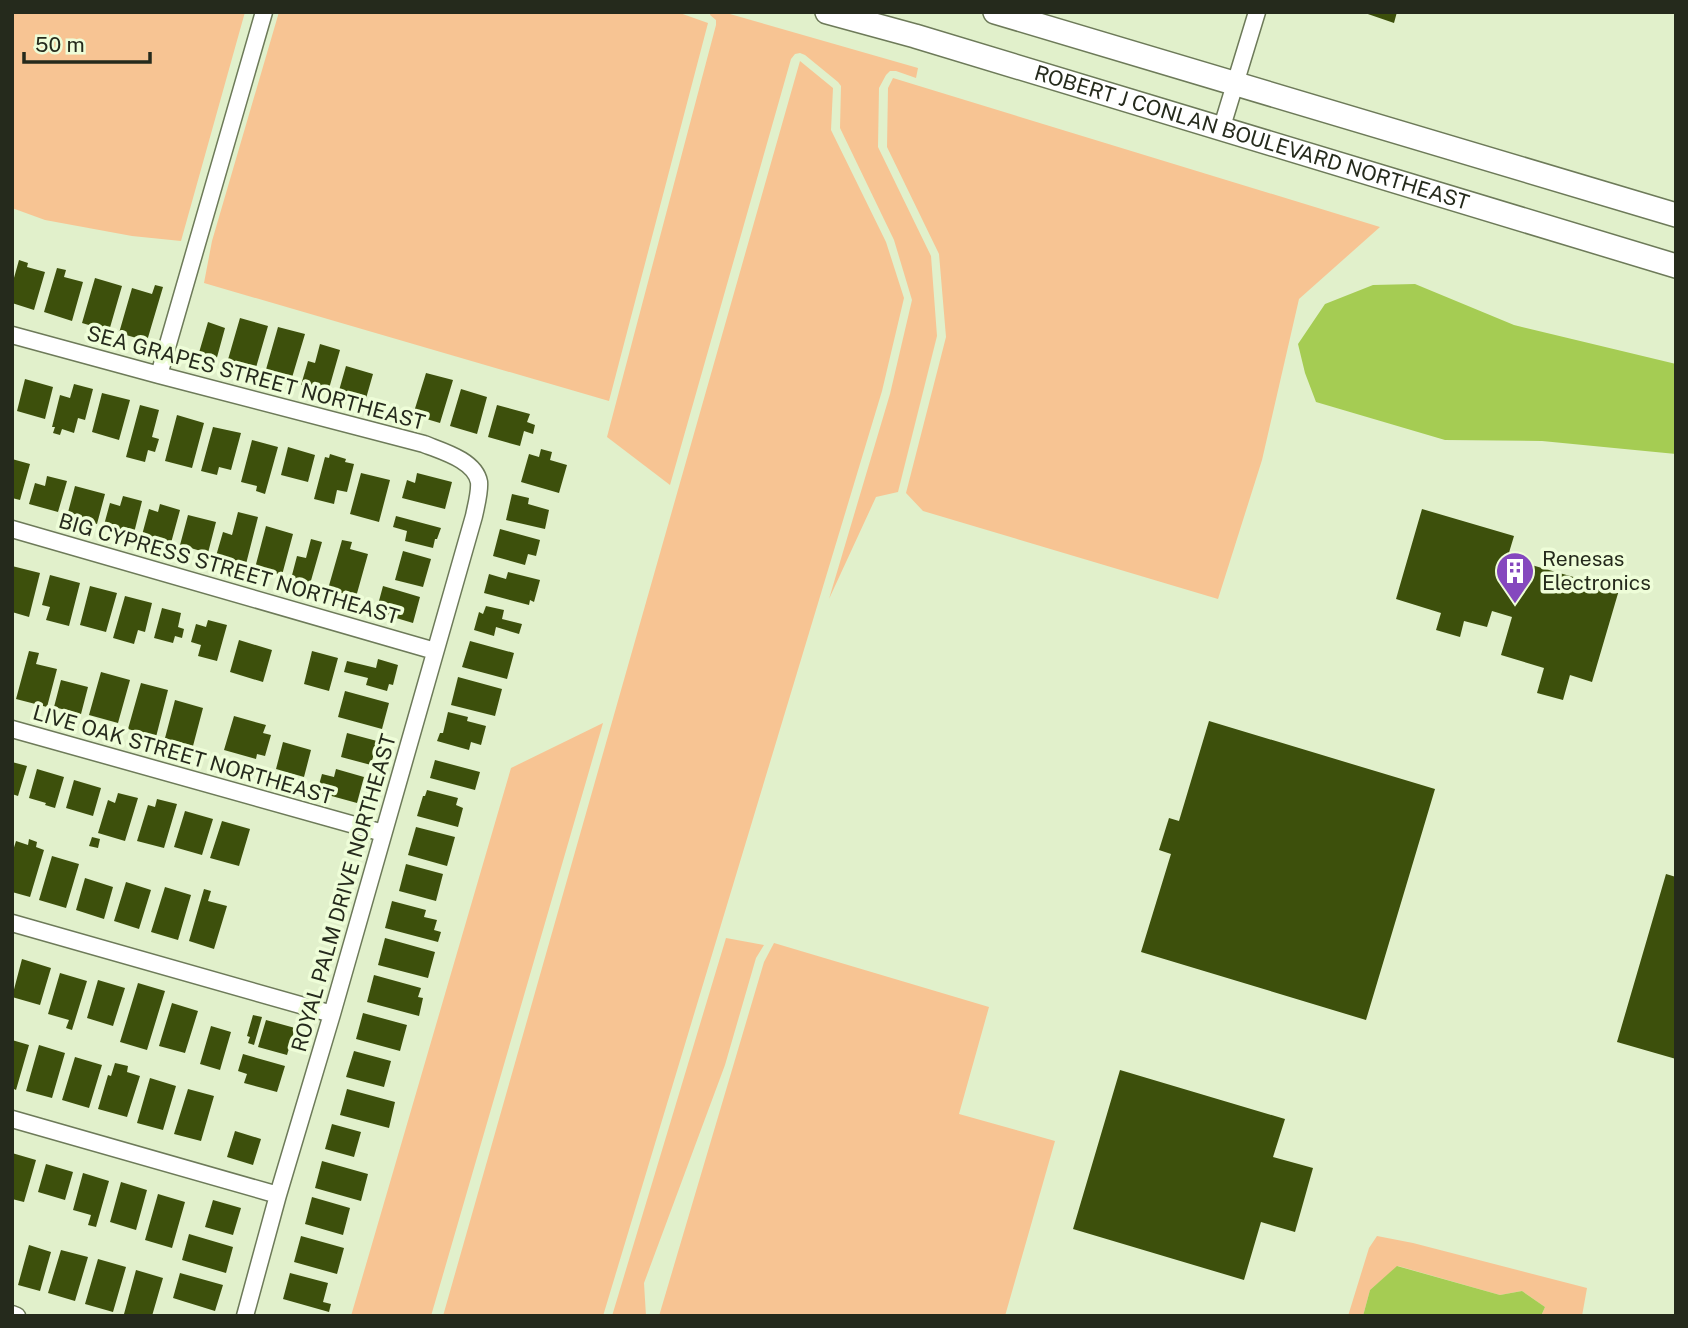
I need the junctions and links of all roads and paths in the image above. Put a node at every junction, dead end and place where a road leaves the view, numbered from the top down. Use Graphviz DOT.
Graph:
graph roads {
  1 [pos="264,12"];
  2 [pos="827,12"];
  3 [pos="995,12"];
  4 [pos="1257,12"];
  5 [pos="1236,84"];
  6 [pos="1221,130"];
  7 [pos="1676,215"];
  8 [pos="1676,266"];
  9 [pos="12,335"];
  10 [pos="159,375"];
  11 [pos="479,480"];
  12 [pos="12,529"];
  13 [pos="435,650"];
  14 [pos="12,729"];
  15 [pos="383,833"];
  16 [pos="12,923"];
  17 [pos="332,1014"];
  18 [pos="12,1119"];
  19 [pos="278,1195"];
  20 [pos="245,1316"];
  1 -- 10 [label="street"];
  2 -- 6 [label="main road, ROBERT J CONLAN BOULEVARD NORTHEAST"];
  3 -- 5 [label="main road"];
  4 -- 5 [label="street"];
  5 -- 6 [label="street"];
  5 -- 7 [label="main road"];
  6 -- 8 [label="main road, ROBERT J CONLAN BOULEVARD NORTHEAST"];
  9 -- 10 [label="street, SEA GRAPES STREET NORTHEAST"];
  10 -- 11 [label="street, SEA GRAPES STREET NORTHEAST"];
  11 -- 13 [label="street, ROYAL PALM DRIVE NORTHEAST"];
  12 -- 13 [label="street, BIG CYPRESS STREET NORTHEAST"];
  13 -- 15 [label="street, ROYAL PALM DRIVE NORTHEAST"];
  14 -- 15 [label="street, LIVE OAK STREET NORTHEAST"];
  15 -- 17 [label="street, ROYAL PALM DRIVE NORTHEAST"];
  16 -- 17 [label="street"];
  17 -- 19 [label="street, ROYAL PALM DRIVE NORTHEAST"];
  18 -- 19 [label="street"];
  19 -- 20 [label="street, ROYAL PALM DRIVE NORTHEAST"];
}
